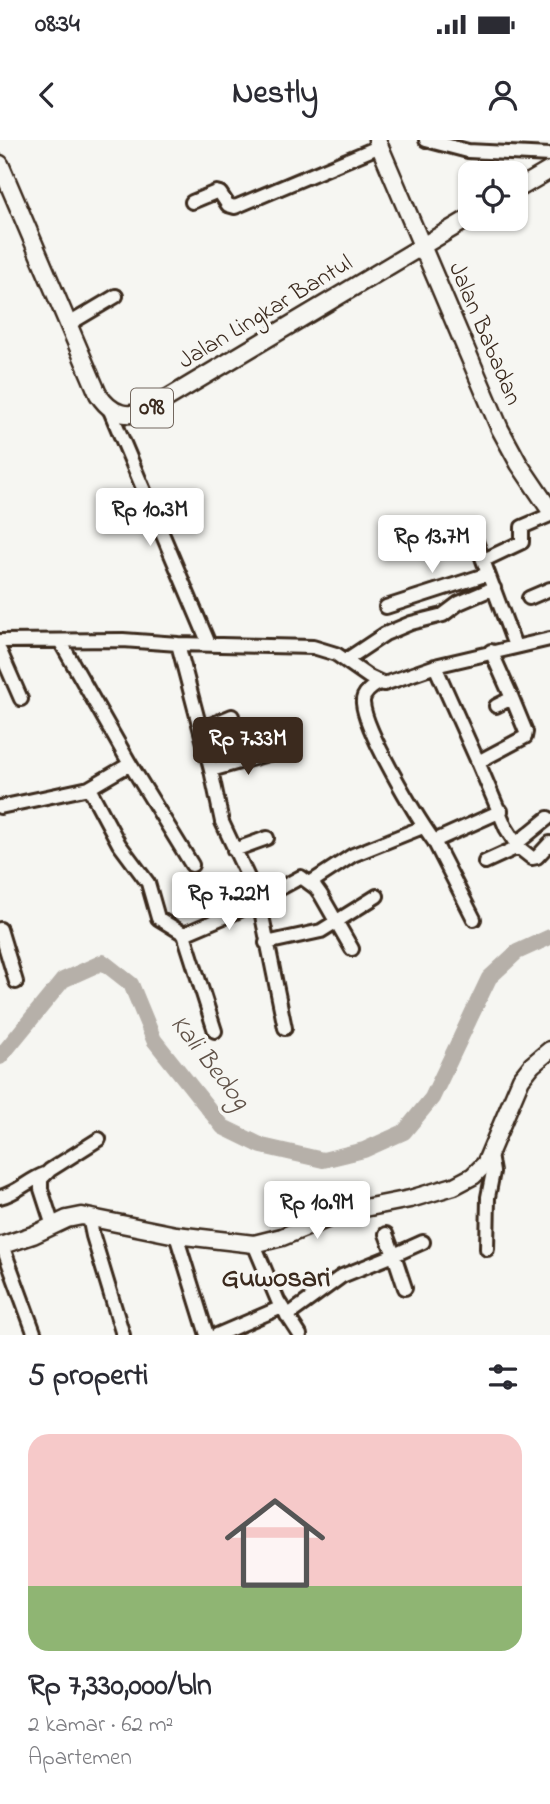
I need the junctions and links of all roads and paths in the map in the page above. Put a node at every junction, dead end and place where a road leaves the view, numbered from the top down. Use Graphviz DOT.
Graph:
graph roads {
  1 [pos="426,140"];
  2 [pos="508,140"];
  3 [pos="377,143"];
  4 [pos="511,153"];
  5 [pos="550,155"];
  6 [pos="0,164"];
  7 [pos="550,170"];
  8 [pos="528,183"];
  9 [pos="192,202"];
  10 [pos="458,225"];
  11 [pos="422,247"];
  12 [pos="116,296"];
  13 [pos="69,324"];
  14 [pos="109,408"];
  15 [pos="128,416"];
  16 [pos="122,440"];
  17 [pos="550,512"];
  18 [pos="440,542"];
  19 [pos="484,560"];
  20 [pos="488,574"];
  21 [pos="494,588"];
  22 [pos="550,589"];
  23 [pos="528,598"];
  24 [pos="386,607"];
  25 [pos="550,639"];
  26 [pos="0,641"];
  27 [pos="60,641"];
  28 [pos="178,644"];
  29 [pos="209,644"];
  30 [pos="515,646"];
  31 [pos="0,651"];
  32 [pos="491,651"];
  33 [pos="346,660"];
  34 [pos="435,666"];
  35 [pos="379,682"];
  36 [pos="512,698"];
  37 [pos="21,699"];
  38 [pos="496,706"];
  39 [pos="232,716"];
  40 [pos="201,729"];
  41 [pos="275,752"];
  42 [pos="478,762"];
  43 [pos="131,764"];
  44 [pos="211,769"];
  45 [pos="89,788"];
  46 [pos="0,807"];
  47 [pos="500,811"];
  48 [pos="548,818"];
  49 [pos="424,827"];
  50 [pos="267,838"];
  51 [pos="434,841"];
  52 [pos="550,843"];
  53 [pos="517,845"];
  54 [pos="234,850"];
  55 [pos="485,862"];
  56 [pos="192,865"];
  57 [pos="310,883"];
  58 [pos="377,896"];
  59 [pos="259,901"];
  60 [pos="474,919"];
  61 [pos="337,922"];
  62 [pos="0,929"];
  63 [pos="184,934"];
  64 [pos="266,943"];
  65 [pos="352,949"];
  66 [pos="16,982"];
  67 [pos="285,1028"];
  68 [pos="215,1031"];
  69 [pos="550,1050"];
  70 [pos="99,1139"];
  71 [pos="491,1154"];
  72 [pos="45,1174"];
  73 [pos="0,1197"];
  74 [pos="89,1217"];
  75 [pos="53,1226"];
  76 [pos="386,1234"];
  77 [pos="176,1235"];
  78 [pos="423,1242"];
  79 [pos="254,1244"];
  80 [pos="1,1245"];
  81 [pos="486,1249"];
  82 [pos="394,1255"];
  83 [pos="405,1288"];
  84 [pos="285,1311"];
  85 [pos="35,1335"];
  86 [pos="123,1335"];
  87 [pos="207,1335"];
  88 [pos="217,1335"];
  89 [pos="300,1335"];
  1 -- 4 [label="street"];
  2 -- 4 [label="street"];
  3 -- 9 [label="street"];
  3 -- 11 [label="main road, Jalan Babadan"];
  4 -- 5 [label="street"];
  6 -- 13 [label="main road, 098"];
  7 -- 8 [label="main road"];
  10 -- 11 [label="main road, 098"];
  11 -- 15 [label="main road, Jalan Lingkar Bantul / 098"];
  11 -- 17 [label="main road, Jalan Babadan"];
  12 -- 13 [label="street"];
  13 -- 14 [label="main road, 098"];
  14 -- 15 [label="main road, 098"];
  14 -- 16 [label="street"];
  15 -- 16 [label="street"];
  16 -- 29 [label="street"];
  17 -- 19 [label="street"];
  18 -- 19 [label="street"];
  19 -- 20 [label="street"];
  20 -- 21 [label="street"];
  20 -- 24 [label="street"];
  21 -- 30 [label="street"];
  21 -- 33 [label="street"];
  22 -- 23 [label="street"];
  25 -- 30 [label="street"];
  26 -- 27 [label="street"];
  27 -- 28 [label="street"];
  27 -- 43 [label="street"];
  28 -- 29 [label="street"];
  28 -- 40 [label="street"];
  29 -- 33 [label="street"];
  30 -- 32 [label="street"];
  31 -- 37 [label="street"];
  32 -- 34 [label="street"];
  32 -- 36 [label="street"];
  33 -- 35 [label="street"];
  34 -- 35 [label="street"];
  34 -- 42 [label="street"];
  35 -- 49 [label="street"];
  36 -- 38 [label="street"];
  36 -- 42 [label="street"];
  39 -- 40 [label="street"];
  40 -- 44 [label="street"];
  41 -- 44 [label="street"];
  42 -- 47 [label="street"];
  43 -- 45 [label="street"];
  43 -- 56 [label="street"];
  44 -- 54 [label="street"];
  45 -- 46 [label="street"];
  45 -- 63 [label="street"];
  47 -- 51 [label="street"];
  47 -- 53 [label="street"];
  48 -- 53 [label="street"];
  49 -- 51 [label="street"];
  49 -- 57 [label="street"];
  50 -- 54 [label="street"];
  51 -- 60 [label="street"];
  52 -- 53 [label="street"];
  53 -- 55 [label="street"];
  54 -- 59 [label="street"];
  57 -- 59 [label="street"];
  57 -- 61 [label="street"];
  58 -- 61 [label="street"];
  59 -- 63 [label="street"];
  59 -- 64 [label="street"];
  61 -- 64 [label="street"];
  61 -- 65 [label="street"];
  62 -- 66 [label="street"];
  63 -- 68 [label="street"];
  64 -- 67 [label="street"];
  69 -- 71 [label="main road"];
  70 -- 72 [label="street"];
  71 -- 79 [label="main road"];
  71 -- 81 [label="street"];
  72 -- 73 [label="street"];
  72 -- 75 [label="street"];
  74 -- 75 [label="main road"];
  74 -- 77 [label="main road"];
  74 -- 86 [label="street"];
  75 -- 80 [label="main road"];
  76 -- 82 [label="street"];
  77 -- 79 [label="main road"];
  77 -- 87 [label="street"];
  78 -- 82 [label="street"];
  79 -- 84 [label="street"];
  80 -- 85 [label="street"];
  82 -- 83 [label="street"];
  82 -- 84 [label="street"];
  84 -- 88 [label="street"];
  84 -- 89 [label="street"];
}
